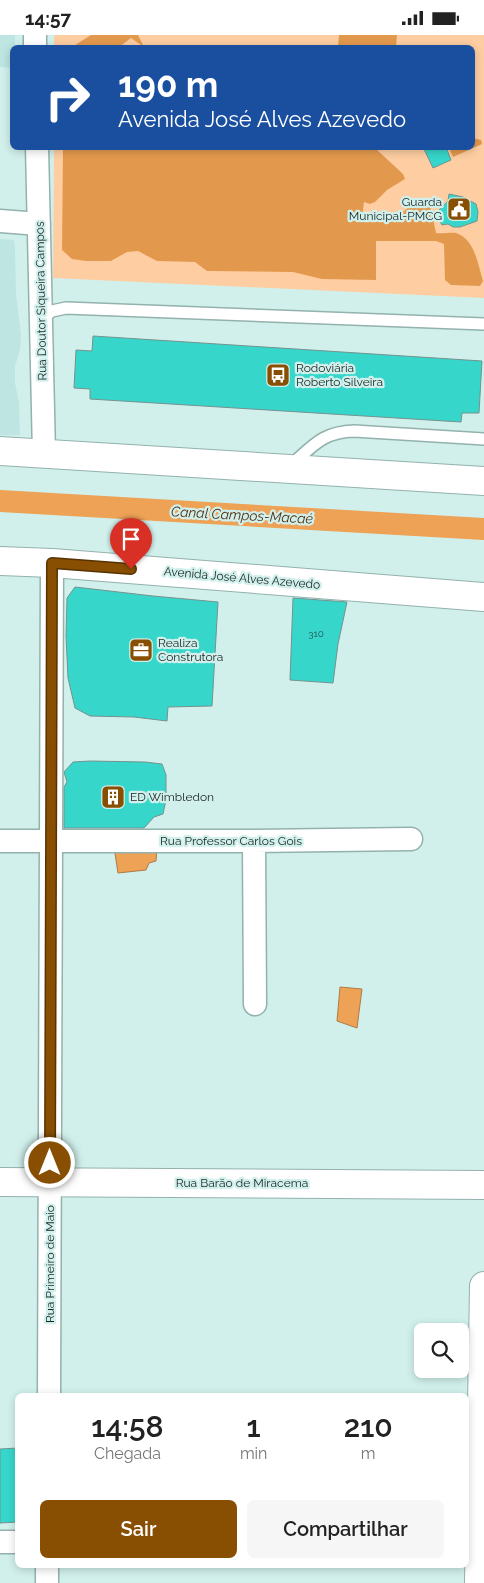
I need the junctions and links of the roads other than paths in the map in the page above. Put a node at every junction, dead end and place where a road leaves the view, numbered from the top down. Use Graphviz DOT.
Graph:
graph roads {
  1 [pos="37,150"];
  2 [pos="0,221"];
  3 [pos="39,224"];
  4 [pos="41,319"];
  5 [pos="484,324"];
  6 [pos="484,439"];
  7 [pos="0,451"];
  8 [pos="44,454"];
  9 [pos="287,469"];
  10 [pos="484,481"];
  11 [pos="0,561"];
  12 [pos="52,563"];
  13 [pos="484,597"];
  14 [pos="411,839"];
  15 [pos="0,841"];
  16 [pos="52,841"];
  17 [pos="254,841"];
  18 [pos="255,1005"];
  19 [pos="50,1181"];
  20 [pos="0,1182"];
  21 [pos="484,1185"];
  22 [pos="484,1286"];
  23 [pos="49,1393"];
  24 [pos="0,1542"];
  25 [pos="15,1542"];
  26 [pos="473,1549"];
  27 [pos="47,1568"];
  28 [pos="47,1583"];
  29 [pos="479,1583"];
  1 -- 3 [label="street, Rua Doutor Siqueira Campos"];
  2 -- 3 [label="street"];
  3 -- 4 [label="street, Rua Doutor Siqueira Campos"];
  4 -- 5 [label="lane"];
  4 -- 8 [label="street, Rua Doutor Siqueira Campos"];
  6 -- 9 [label="lane"];
  7 -- 8 [label="main road"];
  8 -- 9 [label="main road"];
  9 -- 10 [label="main road"];
  11 -- 12 [label="main road, Avenida José Alves Azevedo"];
  12 -- 13 [label="main road, Avenida José Alves Azevedo"];
  12 -- 16 [label="street, Rua Primeiro de Maio"];
  14 -- 17 [label="street, Rua Professor Carlos Gois"];
  15 -- 16 [label="street, Rua Professor Carlos Gois"];
  16 -- 17 [label="street, Rua Professor Carlos Gois"];
  16 -- 19 [label="street, Rua Primeiro de Maio"];
  17 -- 18 [label="street"];
  19 -- 20 [label="main road, Rua Barão de Miracema"];
  19 -- 21 [label="main road, Rua Barão de Miracema"];
  19 -- 23 [label="street, Rua Primeiro de Maio"];
  22 -- 26 [label="main road"];
  24 -- 25 [label="street"];
  26 -- 29 [label="main road"];
  27 -- 28 [label="street"];
}
